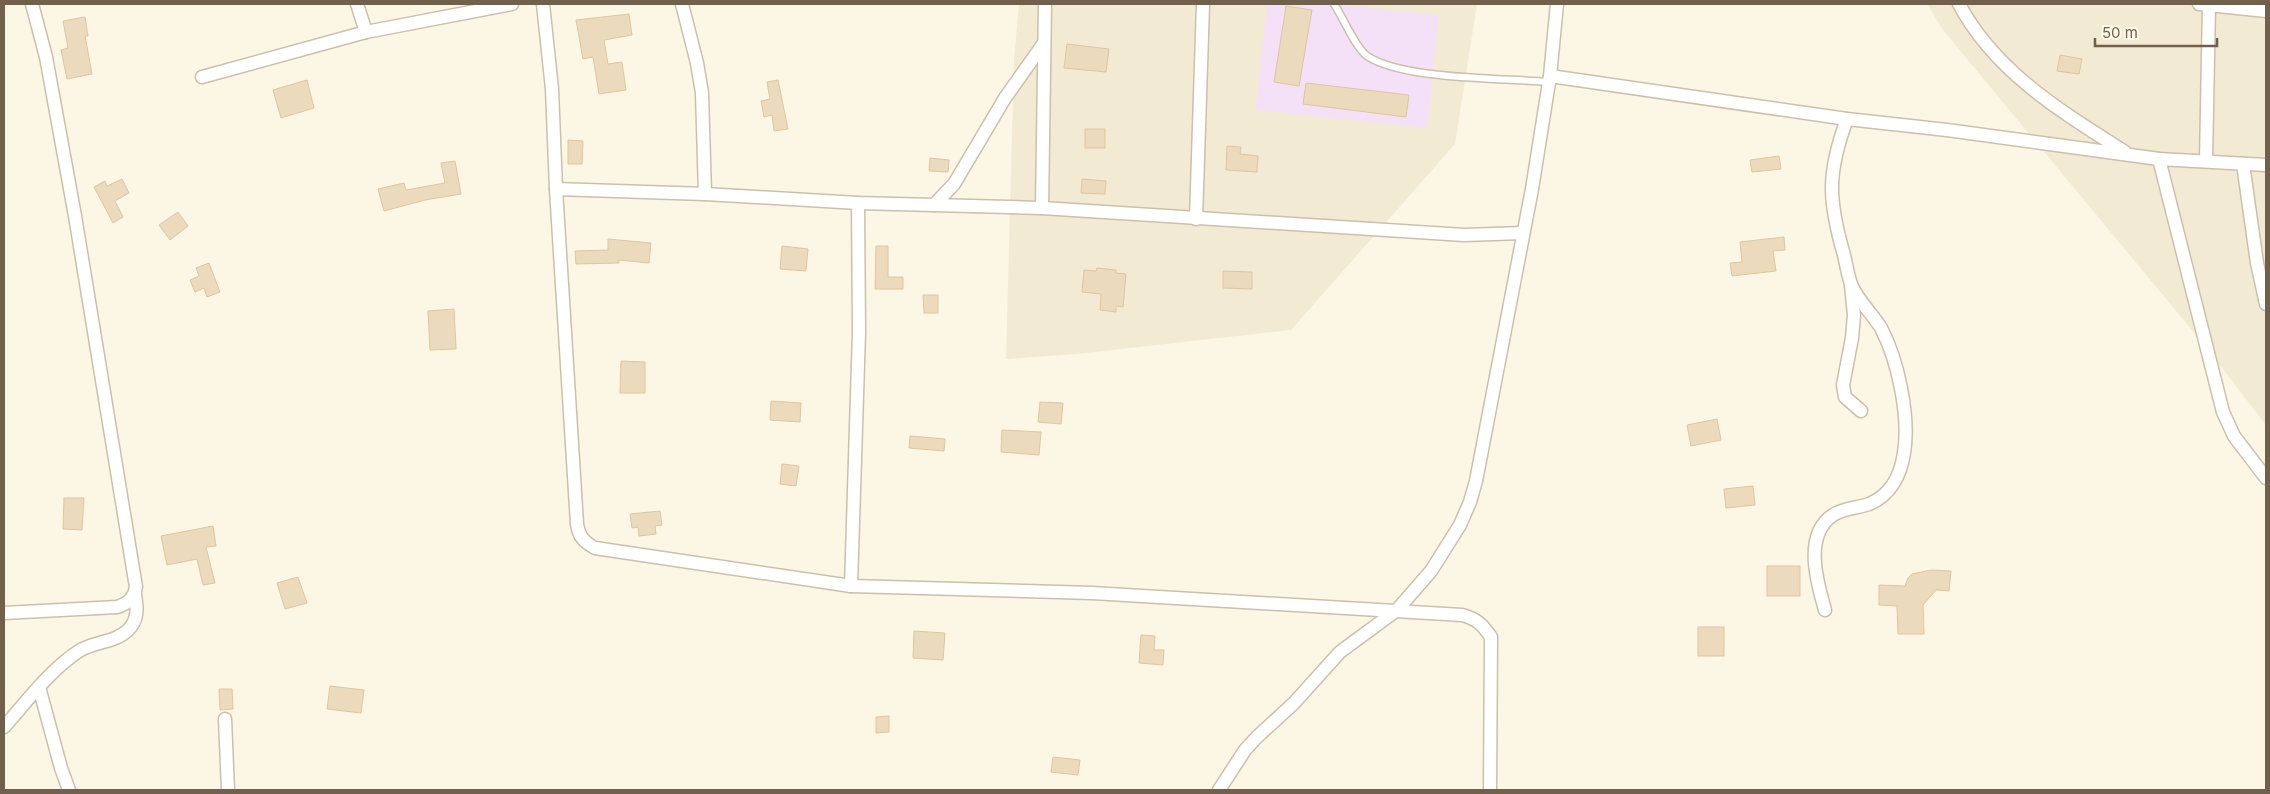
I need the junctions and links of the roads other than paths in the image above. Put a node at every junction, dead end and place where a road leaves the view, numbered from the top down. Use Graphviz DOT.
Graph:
graph roads {
  1 [pos="32,4"];
  2 [pos="357,4"];
  3 [pos="512,4"];
  4 [pos="542,4"];
  5 [pos="682,4"];
  6 [pos="1046,4"];
  7 [pos="1203,4"];
  8 [pos="1334,4"];
  9 [pos="1557,4"];
  10 [pos="1959,4"];
  11 [pos="2206,4"];
  12 [pos="2266,11"];
  13 [pos="366,32"];
  14 [pos="1044,43"];
  15 [pos="202,78"];
  16 [pos="1549,79"];
  17 [pos="1847,119"];
  18 [pos="2129,155"];
  19 [pos="2159,159"];
  20 [pos="2206,162"];
  21 [pos="2243,164"];
  22 [pos="2266,165"];
  23 [pos="556,189"];
  24 [pos="705,194"];
  25 [pos="858,203"];
  26 [pos="934,205"];
  27 [pos="1042,208"];
  28 [pos="1196,219"];
  29 [pos="1523,232"];
  30 [pos="1851,285"];
  31 [pos="2266,304"];
  32 [pos="1861,411"];
  33 [pos="2266,478"];
  34 [pos="850,586"];
  35 [pos="135,594"];
  36 [pos="1397,610"];
  37 [pos="1825,610"];
  38 [pos="4,613"];
  39 [pos="38,687"];
  40 [pos="225,719"];
  41 [pos="4,727"];
  42 [pos="69,790"];
  43 [pos="228,790"];
  44 [pos="1219,790"];
  45 [pos="1490,790"];
  1 -- 35 [label="street"];
  2 -- 13 [label="street"];
  3 -- 13 [label="street"];
  4 -- 23 [label="street"];
  5 -- 24 [label="street"];
  6 -- 14 [label="street"];
  7 -- 28 [label="street"];
  8 -- 16 [label="lane"];
  9 -- 16 [label="street"];
  10 -- 18 [label="street"];
  11 -- 12 [label="street"];
  11 -- 20 [label="street"];
  13 -- 15 [label="street"];
  14 -- 26 [label="street"];
  14 -- 27 [label="street"];
  16 -- 17 [label="street"];
  16 -- 29 [label="street"];
  17 -- 18 [label="street"];
  17 -- 30 [label="street"];
  18 -- 19 [label="street"];
  19 -- 20 [label="street"];
  19 -- 33 [label="street"];
  20 -- 21 [label="street"];
  21 -- 22 [label="street"];
  21 -- 31 [label="street"];
  23 -- 24 [label="street"];
  23 -- 34 [label="street"];
  24 -- 25 [label="street"];
  25 -- 26 [label="street"];
  25 -- 34 [label="street"];
  26 -- 27 [label="street"];
  27 -- 28 [label="street"];
  28 -- 29 [label="street"];
  29 -- 36 [label="street"];
  30 -- 32 [label="street"];
  30 -- 37 [label="street"];
  34 -- 36 [label="street"];
  35 -- 38 [label="street"];
  35 -- 39 [label="street"];
  36 -- 44 [label="street"];
  36 -- 45 [label="street"];
  39 -- 41 [label="street"];
  39 -- 42 [label="street"];
  40 -- 43 [label="street"];
}
